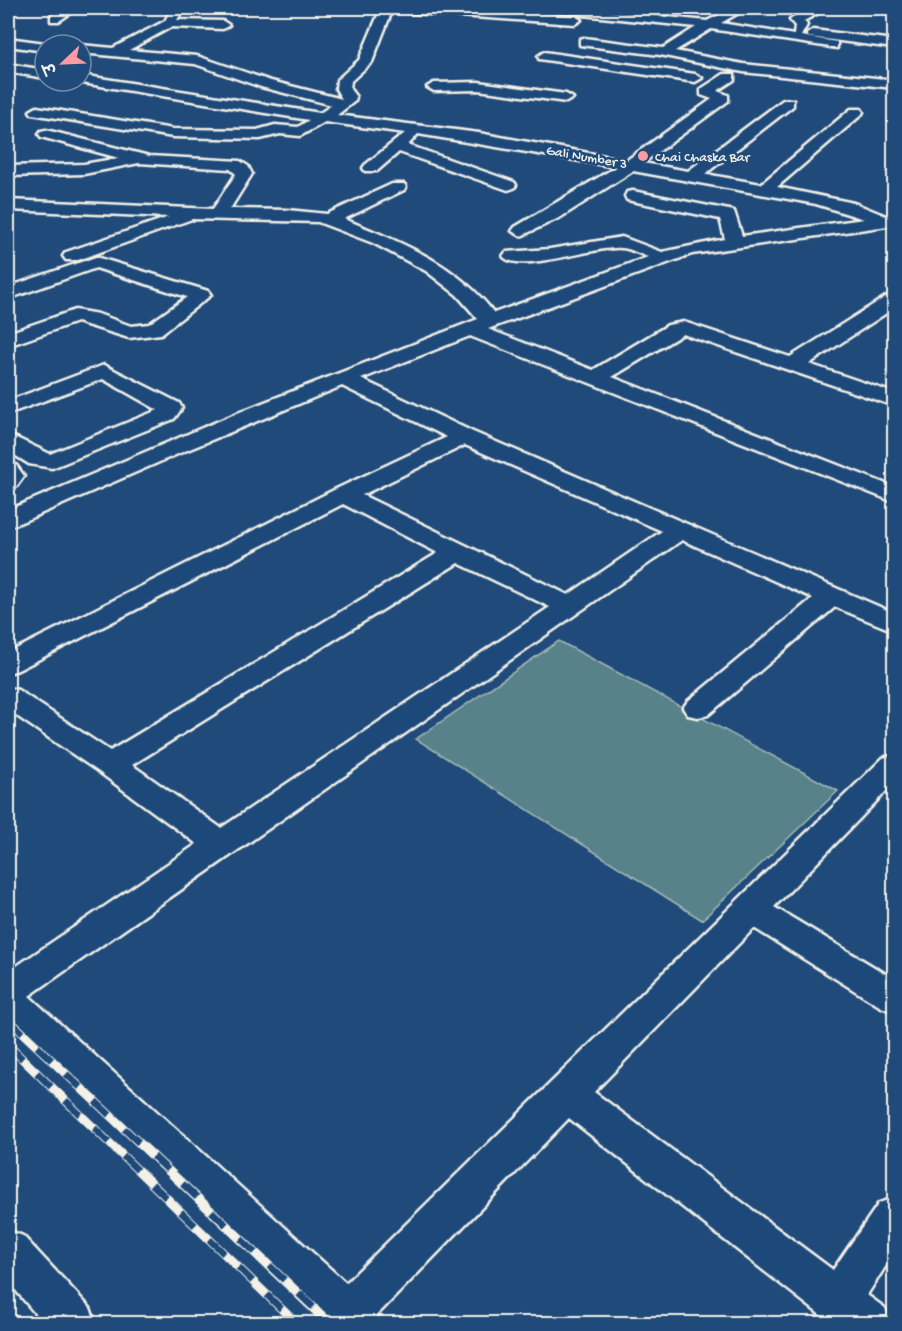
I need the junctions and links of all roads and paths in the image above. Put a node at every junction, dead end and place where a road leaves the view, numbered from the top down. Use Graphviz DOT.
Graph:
graph roads {
  1 [pos="72,8"];
  2 [pos="168,8"];
  3 [pos="387,8"];
  4 [pos="399,8"];
  5 [pos="618,8"];
  6 [pos="773,8"];
  7 [pos="816,10"];
  8 [pos="579,16"];
  9 [pos="55,18"];
  10 [pos="479,18"];
  11 [pos="715,19"];
  12 [pos="169,23"];
  13 [pos="223,25"];
  14 [pos="799,28"];
  15 [pos="572,40"];
  16 [pos="681,40"];
  17 [pos="8,42"];
  18 [pos="894,44"];
  19 [pos="33,45"];
  20 [pos="833,45"];
  21 [pos="93,50"];
  22 [pos="117,51"];
  23 [pos="665,52"];
  24 [pos="818,52"];
  25 [pos="544,56"];
  26 [pos="8,68"];
  27 [pos="33,72"];
  28 [pos="449,75"];
  29 [pos="93,81"];
  30 [pos="894,84"];
  31 [pos="434,87"];
  32 [pos="149,89"];
  33 [pos="566,98"];
  34 [pos="442,100"];
  35 [pos="128,102"];
  36 [pos="788,103"];
  37 [pos="37,111"];
  38 [pos="333,111"];
  39 [pos="856,112"];
  40 [pos="185,116"];
  41 [pos="414,124"];
  42 [pos="46,134"];
  43 [pos="187,134"];
  44 [pos="260,135"];
  45 [pos="396,146"];
  46 [pos="138,159"];
  47 [pos="632,164"];
  48 [pos="239,167"];
  49 [pos="371,168"];
  50 [pos="8,171"];
  51 [pos="692,176"];
  52 [pos="508,185"];
  53 [pos="398,187"];
  54 [pos="764,190"];
  55 [pos="633,196"];
  56 [pos="8,205"];
  57 [pos="194,214"];
  58 [pos="218,214"];
  59 [pos="887,218"];
  60 [pos="330,219"];
  61 [pos="521,231"];
  62 [pos="733,237"];
  63 [pos="654,253"];
  64 [pos="512,256"];
  65 [pos="8,279"];
  66 [pos="8,293"];
  67 [pos="894,300"];
  68 [pos="481,322"];
  69 [pos="8,340"];
  70 [pos="794,364"];
  71 [pos="600,376"];
  72 [pos="342,378"];
  73 [pos="894,400"];
  74 [pos="8,408"];
  75 [pos="465,437"];
  76 [pos="8,441"];
  77 [pos="60,459"];
  78 [pos="8,470"];
  79 [pos="81,473"];
  80 [pos="8,482"];
  81 [pos="894,483"];
  82 [pos="344,495"];
  83 [pos="894,495"];
  84 [pos="8,506"];
  85 [pos="8,519"];
  86 [pos="682,529"];
  87 [pos="457,553"];
  88 [pos="833,595"];
  89 [pos="570,606"];
  90 [pos="894,623"];
  91 [pos="8,664"];
  92 [pos="8,697"];
  93 [pos="699,708"];
  94 [pos="110,765"];
  95 [pos="890,775"];
  96 [pos="221,844"];
  97 [pos="750,909"];
  98 [pos="8,991"];
  99 [pos="894,997"];
  100 [pos="8,999"];
  101 [pos="567,1094"];
  102 [pos="894,1217"];
  103 [pos="8,1250"];
  104 [pos="853,1312"];
  105 [pos="348,1320"];
  106 [pos="74,1323"];
  1 -- 9 [label="street"];
  2 -- 12 [label="street"];
  3 -- 38 [label="street"];
  4 -- 8 [label="street"];
  5 -- 11 [label="street"];
  6 -- 7 [label="street"];
  7 -- 14 [label="street"];
  8 -- 10 [label="street"];
  8 -- 11 [label="street"];
  8 -- 16 [label="street"];
  11 -- 14 [label="street"];
  11 -- 14 [label="street"];
  11 -- 16 [label="street"];
  11 -- 20 [label="street"];
  11 -- 24 [label="street"];
  12 -- 13 [label="street"];
  12 -- 22 [label="street"];
  14 -- 18 [label="street"];
  15 -- 23 [label="street"];
  16 -- 23 [label="street"];
  17 -- 19 [label="street"];
  21 -- 22 [label="street"];
  22 -- 38 [label="street"];
  23 -- 30 [label="street"];
  25 -- 47 [label="street"];
  26 -- 27 [label="street"];
  28 -- 31 [label="street"];
  29 -- 32 [label="street"];
  31 -- 33 [label="street"];
  31 -- 34 [label="street"];
  32 -- 35 [label="street"];
  32 -- 38 [label="street"];
  36 -- 51 [label="street"];
  37 -- 43 [label="street"];
  38 -- 41 [label="street, Gali Number 3"];
  38 -- 44 [label="street"];
  39 -- 54 [label="street"];
  40 -- 43 [label="street"];
  41 -- 45 [label="street"];
  41 -- 47 [label="street, Gali Number 3"];
  42 -- 46 [label="street"];
  43 -- 44 [label="street"];
  43 -- 46 [label="street"];
  44 -- 48 [label="street"];
  45 -- 49 [label="street"];
  45 -- 52 [label="street"];
  46 -- 48 [label="street"];
  46 -- 50 [label="street"];
  47 -- 51 [label="street, Gali Number 3"];
  47 -- 61 [label="street"];
  48 -- 58 [label="street"];
  51 -- 54 [label="street, Gali Number 3"];
  53 -- 60 [label="street"];
  54 -- 59 [label="street, Gali Number 3"];
  55 -- 62 [label="street"];
  56 -- 57 [label="street"];
  57 -- 58 [label="street"];
  57 -- 65 [label="street"];
  58 -- 60 [label="street"];
  59 -- 62 [label="street"];
  59 -- 68 [label="street"];
  60 -- 68 [label="street"];
  62 -- 63 [label="street"];
  63 -- 64 [label="street"];
  63 -- 68 [label="street"];
  66 -- 69 [label="street"];
  67 -- 70 [label="street"];
  68 -- 71 [label="street"];
  68 -- 72 [label="street"];
  68 -- 79 [label="street"];
  70 -- 71 [label="street"];
  70 -- 73 [label="street"];
  71 -- 81 [label="street"];
  71 -- 83 [label="street"];
  72 -- 75 [label="street"];
  72 -- 85 [label="street"];
  74 -- 77 [label="street"];
  75 -- 82 [label="street"];
  75 -- 86 [label="street"];
  76 -- 77 [label="street"];
  77 -- 79 [label="street"];
  78 -- 80 [label="street"];
  79 -- 84 [label="street"];
  82 -- 87 [label="street"];
  82 -- 91 [label="street"];
  86 -- 88 [label="street"];
  86 -- 89 [label="street"];
  87 -- 89 [label="street"];
  87 -- 94 [label="street"];
  88 -- 90 [label="street"];
  88 -- 93 [label="street"];
  89 -- 96 [label="street"];
  92 -- 94 [label="street"];
  94 -- 96 [label="street"];
  95 -- 97 [label="street"];
  96 -- 98 [label="street"];
  97 -- 99 [label="street"];
  97 -- 101 [label="street"];
  100 -- 105 [label="street"];
  101 -- 104 [label="street"];
  101 -- 105 [label="street"];
  102 -- 104 [label="street"];
  103 -- 106 [label="street"];
}
